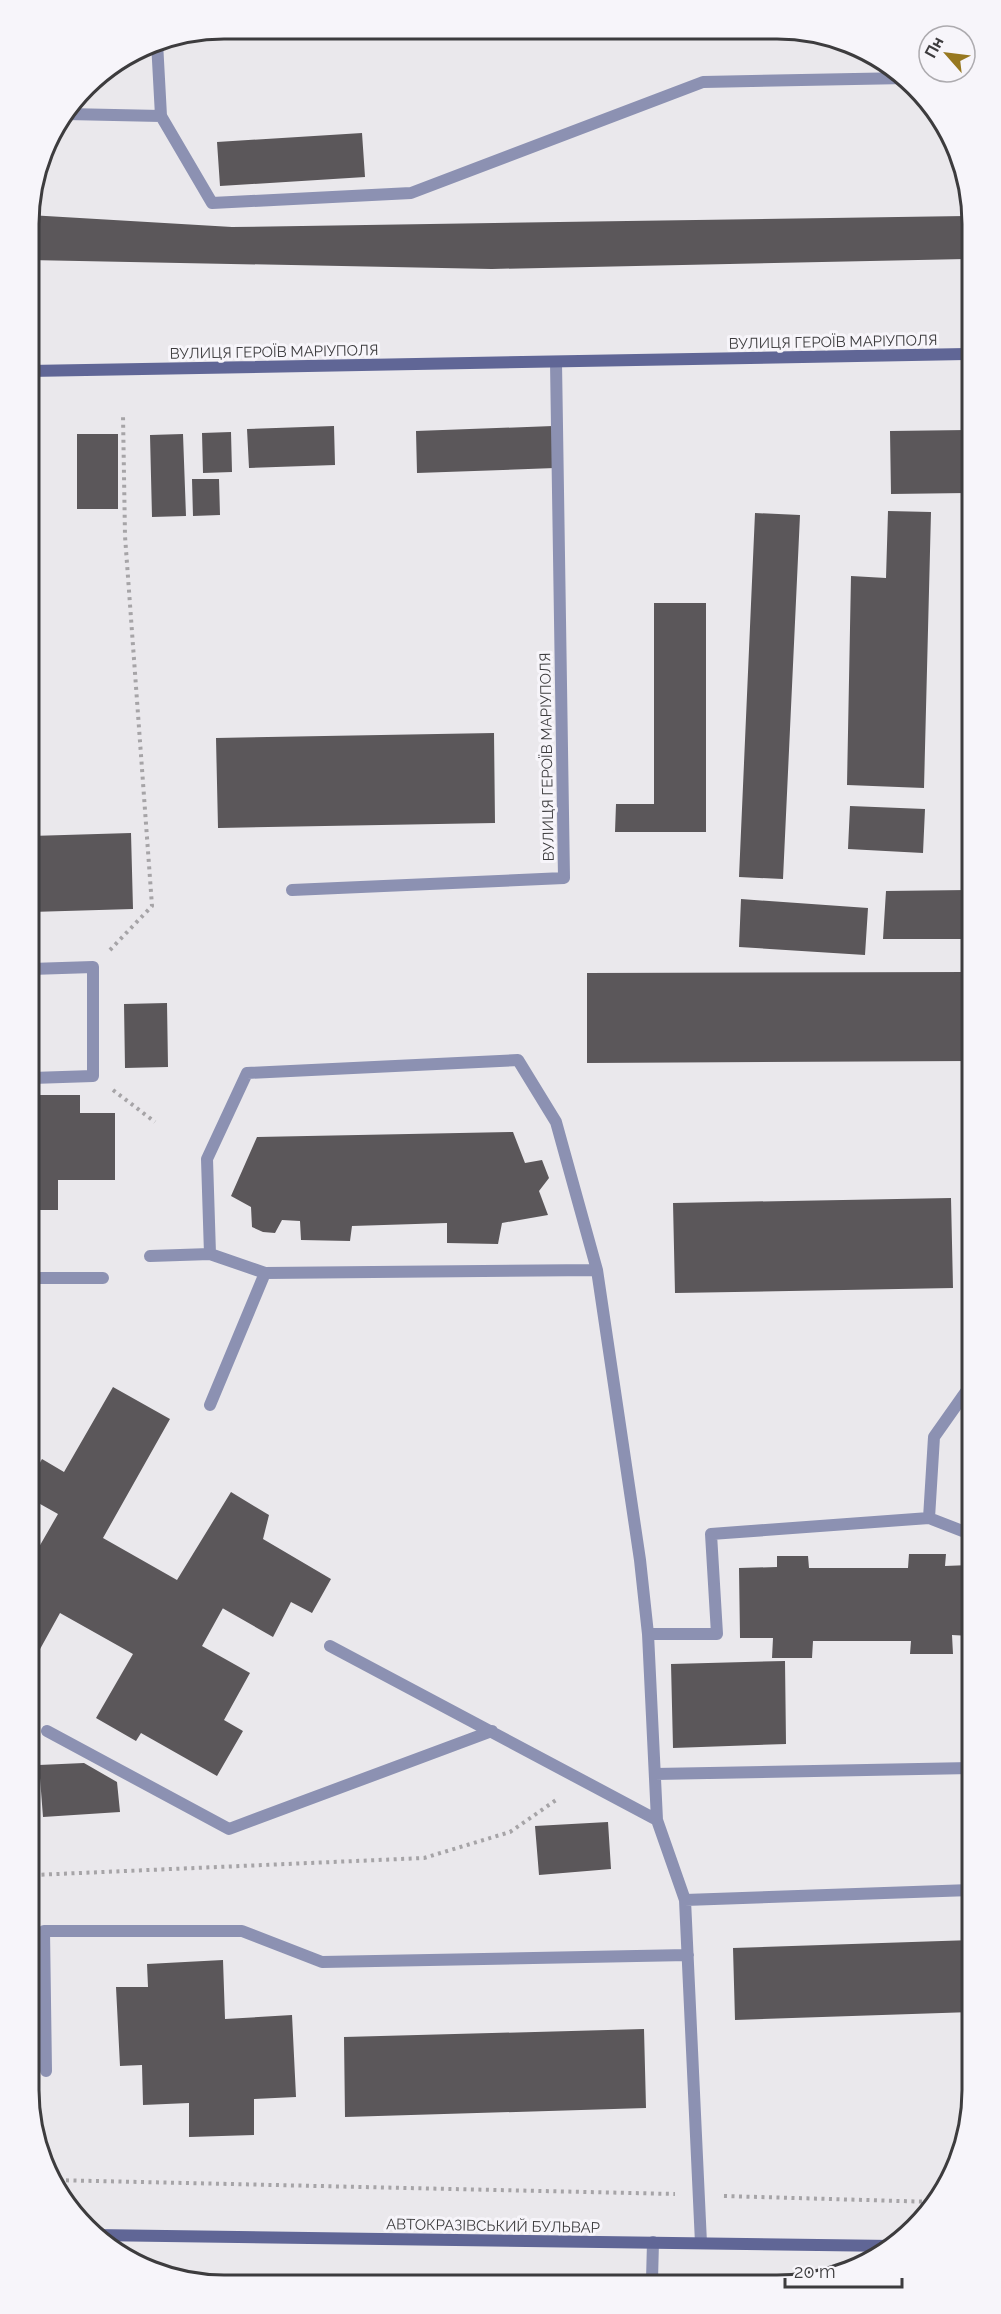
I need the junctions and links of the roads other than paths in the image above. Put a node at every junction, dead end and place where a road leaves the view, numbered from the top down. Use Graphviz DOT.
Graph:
graph roads {
  1 [pos="158,52"];
  2 [pos="891,78"];
  3 [pos="75,114"];
  4 [pos="161,116"];
  5 [pos="962,354"];
  6 [pos="556,362"];
  7 [pos="39,371"];
  8 [pos="292,890"];
  9 [pos="39,969"];
  10 [pos="39,1078"];
  11 [pos="210,1254"];
  12 [pos="150,1256"];
  13 [pos="597,1270"];
  14 [pos="265,1273"];
  15 [pos="39,1278"];
  16 [pos="103,1278"];
  17 [pos="962,1397"];
  18 [pos="210,1405"];
  19 [pos="929,1518"];
  20 [pos="962,1531"];
  21 [pos="648,1634"];
  22 [pos="330,1646"];
  23 [pos="47,1731"];
  24 [pos="492,1731"];
  25 [pos="962,1768"];
  26 [pos="655,1774"];
  27 [pos="657,1820"];
  28 [pos="962,1890"];
  29 [pos="685,1900"];
  30 [pos="688,1955"];
  31 [pos="46,2071"];
  32 [pos="110,2235"];
  33 [pos="653,2242"];
  34 [pos="701,2243"];
  35 [pos="877,2246"];
  36 [pos="652,2275"];
  1 -- 4 [label="street"];
  2 -- 4 [label="street"];
  3 -- 4 [label="street"];
  5 -- 6 [label="street, ВУЛИЦЯ ГЕРОЇВ МАРІУПОЛЯ"];
  6 -- 7 [label="street, ВУЛИЦЯ ГЕРОЇВ МАРІУПОЛЯ"];
  6 -- 8 [label="street, ВУЛИЦЯ ГЕРОЇВ МАРІУПОЛЯ"];
  9 -- 10 [label="street"];
  11 -- 12 [label="street"];
  11 -- 13 [label="street"];
  11 -- 14 [label="street"];
  13 -- 14 [label="street"];
  13 -- 21 [label="street"];
  14 -- 18 [label="street"];
  15 -- 16 [label="street"];
  17 -- 19 [label="street"];
  19 -- 20 [label="street"];
  19 -- 21 [label="street"];
  21 -- 26 [label="street"];
  22 -- 24 [label="street"];
  23 -- 24 [label="street"];
  24 -- 27 [label="street"];
  25 -- 26 [label="street"];
  26 -- 27 [label="street"];
  27 -- 29 [label="street"];
  28 -- 29 [label="street"];
  29 -- 30 [label="street"];
  30 -- 31 [label="street"];
  30 -- 34 [label="street"];
  32 -- 33 [label="street, АВТОКРАЗІВСЬКИЙ БУЛЬВАР"];
  33 -- 34 [label="street, АВТОКРАЗІВСЬКИЙ БУЛЬВАР"];
  33 -- 36 [label="street"];
  34 -- 35 [label="street, АВТОКРАЗІВСЬКИЙ БУЛЬВАР"];
}
